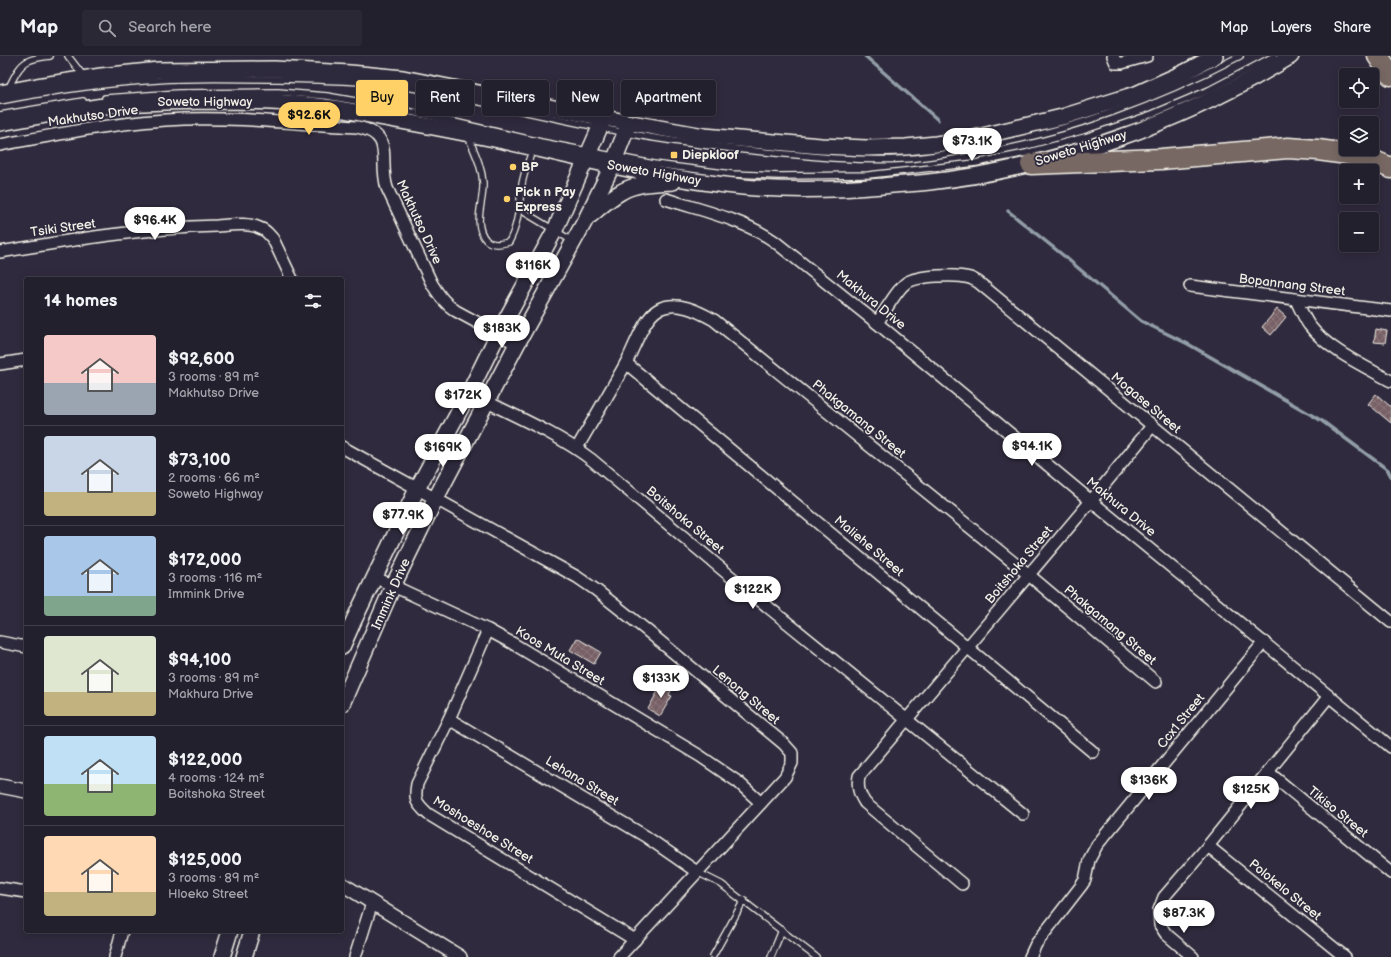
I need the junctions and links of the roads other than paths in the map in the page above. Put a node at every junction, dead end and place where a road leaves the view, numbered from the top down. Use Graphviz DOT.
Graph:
graph roads {
  1 [pos="50,56"];
  2 [pos="68,56"];
  3 [pos="1113,56"];
  4 [pos="1147,56"];
  5 [pos="1215,56"];
  6 [pos="1240,56"];
  7 [pos="1274,56"];
  8 [pos="1291,56"];
  9 [pos="1378,56"];
  10 [pos="1391,75"];
  11 [pos="86,78"];
  12 [pos="2,95"];
  13 [pos="90,100"];
  14 [pos="96,100"];
  15 [pos="0,115"];
  16 [pos="0,123"];
  17 [pos="602,123"];
  18 [pos="627,127"];
  19 [pos="467,133"];
  20 [pos="0,145"];
  21 [pos="533,148"];
  22 [pos="588,156"];
  23 [pos="614,161"];
  24 [pos="1031,164"];
  25 [pos="1391,168"];
  26 [pos="710,183"];
  27 [pos="666,199"];
  28 [pos="519,209"];
  29 [pos="586,219"];
  30 [pos="555,230"];
  31 [pos="574,242"];
  32 [pos="0,252"];
  33 [pos="291,277"];
  34 [pos="1190,286"];
  35 [pos="1296,300"];
  36 [pos="1391,311"];
  37 [pos="877,323"];
  38 [pos="498,334"];
  39 [pos="517,344"];
  40 [pos="24,360"];
  41 [pos="626,363"];
  42 [pos="0,364"];
  43 [pos="1391,381"];
  44 [pos="469,393"];
  45 [pos="486,401"];
  46 [pos="1152,426"];
  47 [pos="344,448"];
  48 [pos="577,448"];
  49 [pos="417,488"];
  50 [pos="436,498"];
  51 [pos="1091,502"];
  52 [pos="1029,575"];
  53 [pos="374,577"];
  54 [pos="393,586"];
  55 [pos="1391,622"];
  56 [pos="488,630"];
  57 [pos="0,642"];
  58 [pos="1264,642"];
  59 [pos="344,643"];
  60 [pos="24,647"];
  61 [pos="968,647"];
  62 [pos="1156,682"];
  63 [pos="1329,696"];
  64 [pos="344,699"];
  65 [pos="450,719"];
  66 [pos="907,721"];
  67 [pos="1391,747"];
  68 [pos="1093,752"];
  69 [pos="1268,772"];
  70 [pos="0,786"];
  71 [pos="24,791"];
  72 [pos="761,803"];
  73 [pos="1023,814"];
  74 [pos="1208,846"];
  75 [pos="697,872"];
  76 [pos="1391,873"];
  77 [pos="962,884"];
  78 [pos="344,885"];
  79 [pos="0,888"];
  80 [pos="24,892"];
  81 [pos="744,900"];
  82 [pos="372,903"];
  83 [pos="782,930"];
  84 [pos="121,933"];
  85 [pos="229,933"];
  86 [pos="251,933"];
  87 [pos="635,940"];
  88 [pos="713,956"];
  89 [pos="114,957"];
  90 [pos="222,957"];
  91 [pos="244,957"];
  92 [pos="354,957"];
  93 [pos="460,957"];
  94 [pos="620,957"];
  95 [pos="771,957"];
  96 [pos="816,957"];
  97 [pos="1030,957"];
  98 [pos="1194,957"];
  99 [pos="1345,957"];
  1 -- 12 [label="lane"];
  2 -- 11 [label="lane"];
  3 -- 4 [label="street"];
  5 -- 18 [label="main road, Soweto Highway"];
  6 -- 18 [label="lane, Soweto Highway"];
  7 -- 23 [label="lane, Soweto Highway"];
  8 -- 24 [label="main road, Soweto Highway"];
  9 -- 10 [label="highway"];
  11 -- 12 [label="main road, Soweto Highway"];
  11 -- 17 [label="main road, Soweto Highway"];
  12 -- 17 [label="lane, Soweto Highway"];
  13 -- 15 [label="lane"];
  14 -- 22 [label="lane, Soweto Highway"];
  16 -- 19 [label="main road, Soweto Highway"];
  17 -- 18 [label="main road, Soweto Highway"];
  17 -- 22 [label="main road, Immink Drive"];
  18 -- 23 [label="main road, Immink Drive"];
  19 -- 21 [label="main road, Soweto Highway"];
  19 -- 28 [label="lane"];
  20 -- 38 [label="street, Makhutso Drive"];
  21 -- 22 [label="main road, Soweto Highway"];
  21 -- 28 [label="lane"];
  22 -- 23 [label="main road, Soweto Highway"];
  22 -- 30 [label="main road, Immink Drive"];
  23 -- 26 [label="main road, Soweto Highway"];
  23 -- 29 [label="main road, Immink Drive"];
  24 -- 25 [label="highway"];
  24 -- 26 [label="main road, Soweto Highway"];
  26 -- 29 [label="main road"];
  27 -- 37 [label="street, Makhura Drive"];
  28 -- 30 [label="lane"];
  29 -- 31 [label="main road, Immink Drive"];
  30 -- 31 [label="lane"];
  30 -- 38 [label="main road, Immink Drive"];
  31 -- 39 [label="main road, Immink Drive"];
  32 -- 33 [label="street, Tsiki Street"];
  34 -- 35 [label="street, Bopannang Street"];
  35 -- 36 [label="street, Bopannang Street"];
  35 -- 43 [label="street"];
  37 -- 46 [label="street, Mogase Street"];
  37 -- 51 [label="street, Makhura Drive"];
  38 -- 39 [label="street, Makhutso Drive"];
  38 -- 44 [label="main road, Immink Drive"];
  39 -- 45 [label="main road, Immink Drive"];
  40 -- 42 [label="street"];
  41 -- 48 [label="street, Phakgamang Street"];
  41 -- 52 [label="street, Phakgamang Street"];
  41 -- 61 [label="street, Maliehe Street"];
  44 -- 45 [label="street, Boitshoka Street"];
  44 -- 49 [label="main road, Immink Drive"];
  45 -- 48 [label="street, Boitshoka Street"];
  45 -- 50 [label="main road, Immink Drive"];
  46 -- 51 [label="street, Boitshoka Street"];
  46 -- 55 [label="street, Mogase Street"];
  47 -- 49 [label="street"];
  48 -- 66 [label="street, Boitshoka Street"];
  49 -- 50 [label="street"];
  49 -- 53 [label="main road, Immink Drive"];
  50 -- 54 [label="main road, Immink Drive"];
  50 -- 72 [label="street, Lenong Street"];
  51 -- 52 [label="street, Boitshoka Street"];
  51 -- 58 [label="street, Makhura Drive"];
  52 -- 61 [label="street, Boitshoka Street"];
  52 -- 62 [label="street, Phakgamang Street"];
  53 -- 54 [label="street, Koos Muta Street"];
  53 -- 59 [label="main road, Immink Drive"];
  54 -- 56 [label="street, Koos Muta Street"];
  54 -- 64 [label="main road, Immink Drive"];
  56 -- 65 [label="street, Moshoeshoe Street"];
  56 -- 72 [label="street, Koos Muta Street"];
  57 -- 60 [label="street"];
  58 -- 63 [label="street, Makhura Drive"];
  58 -- 97 [label="street, Ccx1 Street"];
  61 -- 66 [label="street, Boitshoka Street"];
  61 -- 68 [label="street, Maliehe Street"];
  63 -- 67 [label="street, Makhura Drive"];
  63 -- 69 [label="street"];
  65 -- 75 [label="street, Lehana Street"];
  65 -- 87 [label="street, Moshoeshoe Street"];
  66 -- 73 [label="street, Boitshoka Street"];
  66 -- 77 [label="street, Boitshoka Street"];
  69 -- 74 [label="street"];
  69 -- 76 [label="street, Tikiso Street"];
  70 -- 71 [label="street"];
  72 -- 75 [label="street, Lenong Street"];
  74 -- 98 [label="street"];
  74 -- 99 [label="street, Polokelo Street"];
  75 -- 81 [label="lane"];
  75 -- 87 [label="street, Lenong Street"];
  78 -- 82 [label="street"];
  79 -- 80 [label="street"];
  81 -- 83 [label="lane"];
  81 -- 88 [label="lane"];
  82 -- 92 [label="street"];
  82 -- 93 [label="street"];
  83 -- 95 [label="lane"];
  83 -- 96 [label="lane"];
  84 -- 89 [label="street"];
  85 -- 90 [label="main road"];
  86 -- 91 [label="main road"];
  87 -- 94 [label="street, Lenong Street"];
}
